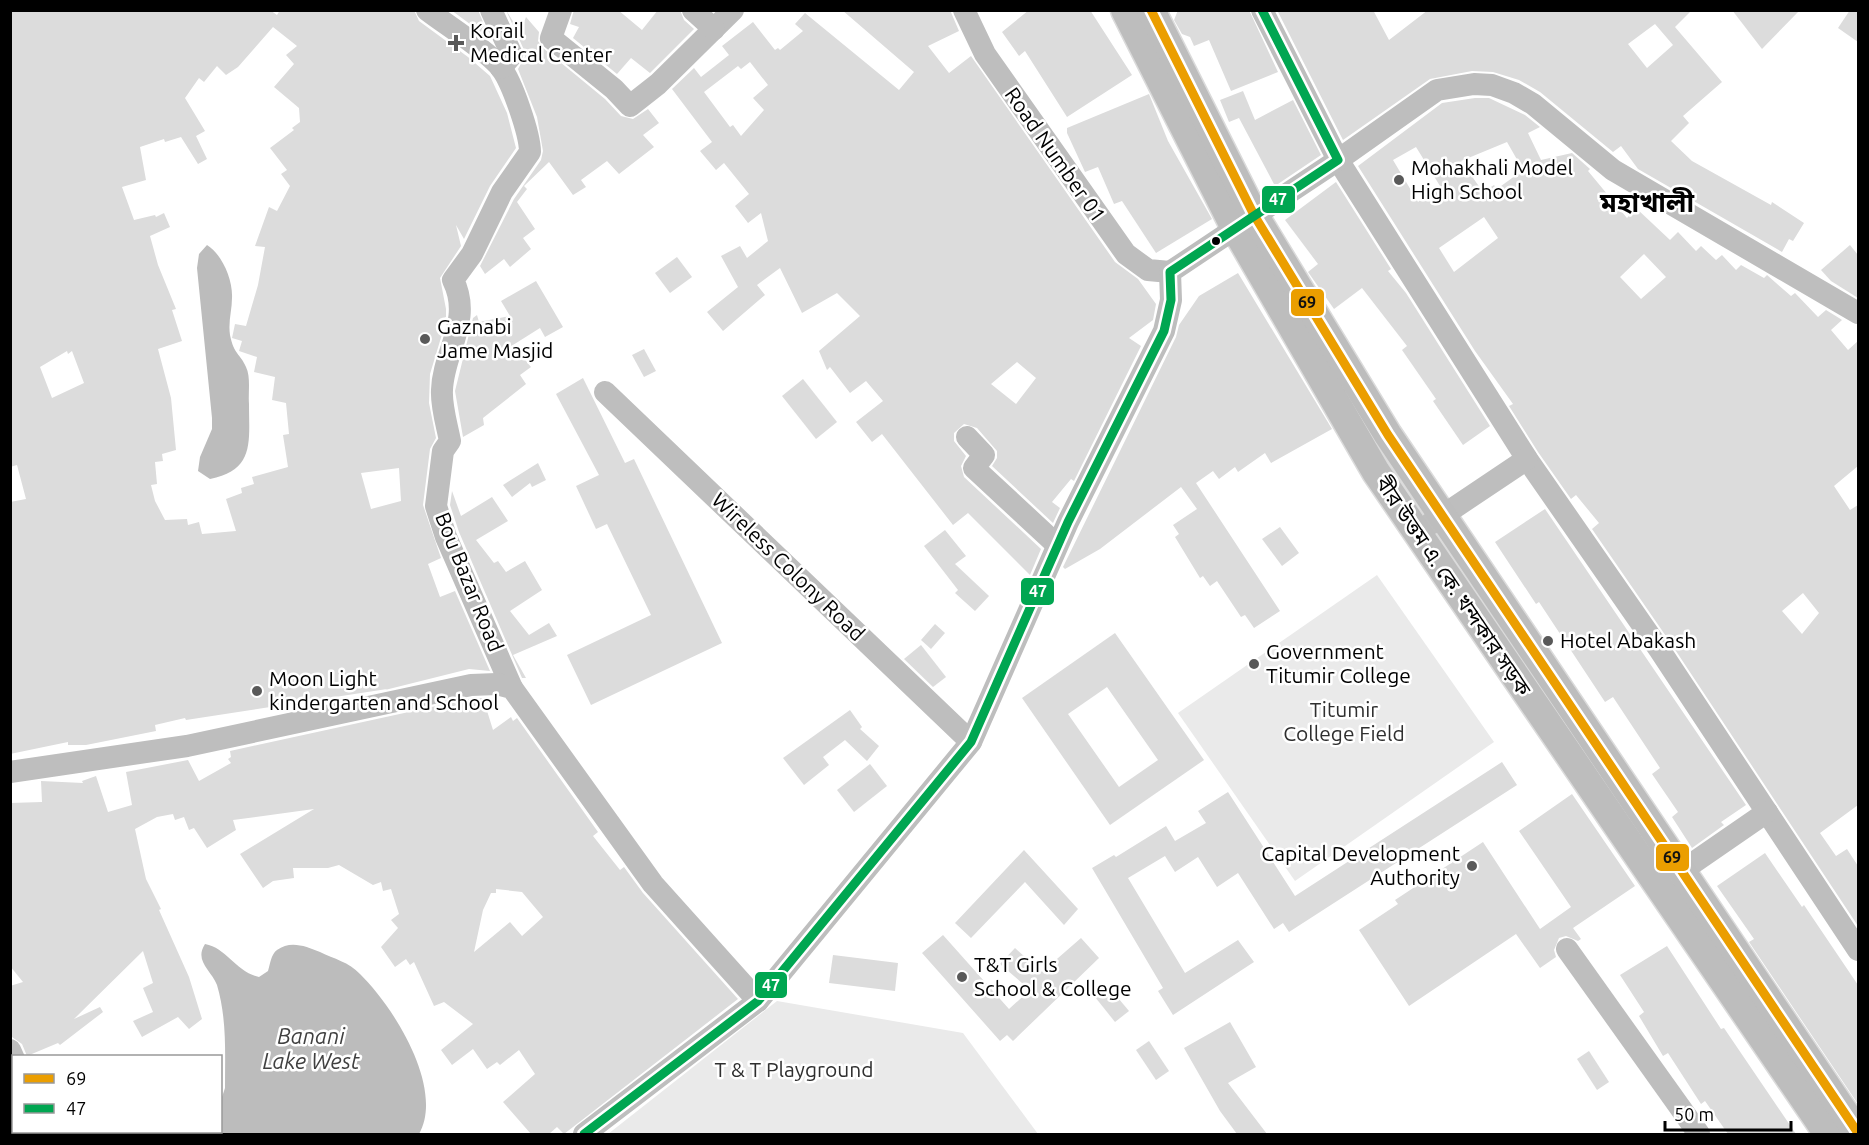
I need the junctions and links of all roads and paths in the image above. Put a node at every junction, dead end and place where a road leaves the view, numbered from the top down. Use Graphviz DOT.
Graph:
graph roads {
  1 [pos="427,10"];
  2 [pos="491,10"];
  3 [pos="561,10"];
  4 [pos="693,10"];
  5 [pos="733,10"];
  6 [pos="964,10"];
  7 [pos="1125,10"];
  8 [pos="1151,10"];
  9 [pos="1262,10"];
  10 [pos="714,29"];
  11 [pos="501,68"];
  12 [pos="1338,160"];
  13 [pos="1244,222"];
  14 [pos="1170,272"];
  15 [pos="1858,313"];
  16 [pos="605,392"];
  17 [pos="967,437"];
  18 [pos="1527,459"];
  19 [pos="1442,516"];
  20 [pos="1416,533"];
  21 [pos="1058,546"];
  22 [pos="512,688"];
  23 [pos="971,742"];
  24 [pos="10,772"];
  25 [pos="1767,812"];
  26 [pos="1680,872"];
  27 [pos="1567,949"];
  28 [pos="1858,950"];
  29 [pos="758,1001"];
  30 [pos="1858,1133"];
  31 [pos="584,1134"];
  32 [pos="1699,1134"];
  33 [pos="1827,1134"];
  1 -- 11 [label="street"];
  2 -- 11 [label="street"];
  3 -- 10 [label="street"];
  4 -- 10 [label="street"];
  5 -- 10 [label="street"];
  6 -- 14 [label="street, Road Number 01"];
  7 -- 13 [label="main road, বীর উত্তম এ. কে. খন্দকার সড়ক"];
  8 -- 13 [label="main road, বীর উত্তম এ. কে. খন্দকার সড়ক"];
  9 -- 12 [label="street"];
  11 -- 22 [label="street, Bou Bazar Road"];
  12 -- 13 [label="street"];
  12 -- 15 [label="street"];
  12 -- 18 [label="street"];
  13 -- 14 [label="street"];
  13 -- 19 [label="main road, বীর উত্তম এ. কে. খন্দকার সড়ক"];
  13 -- 20 [label="main road, বীর উত্তম এ. কে. খন্দকার সড়ক"];
  14 -- 21 [label="street"];
  16 -- 23 [label="street, Wireless Colony Road"];
  17 -- 21 [label="street"];
  18 -- 19 [label="street"];
  18 -- 25 [label="street"];
  19 -- 20 [label="street"];
  19 -- 26 [label="main road, বীর উত্তম এ. কে. খন্দকার সড়ক"];
  20 -- 33 [label="main road, বীর উত্তম এ. কে. খন্দকার সড়ক"];
  21 -- 23 [label="street"];
  22 -- 24 [label="street"];
  22 -- 29 [label="street, Bou Bazar Road"];
  23 -- 29 [label="street"];
  25 -- 26 [label="street"];
  25 -- 28 [label="street"];
  26 -- 30 [label="main road, বীর উত্তম এ. কে. খন্দকার সড়ক"];
  27 -- 32 [label="street"];
  29 -- 31 [label="street"];
}
